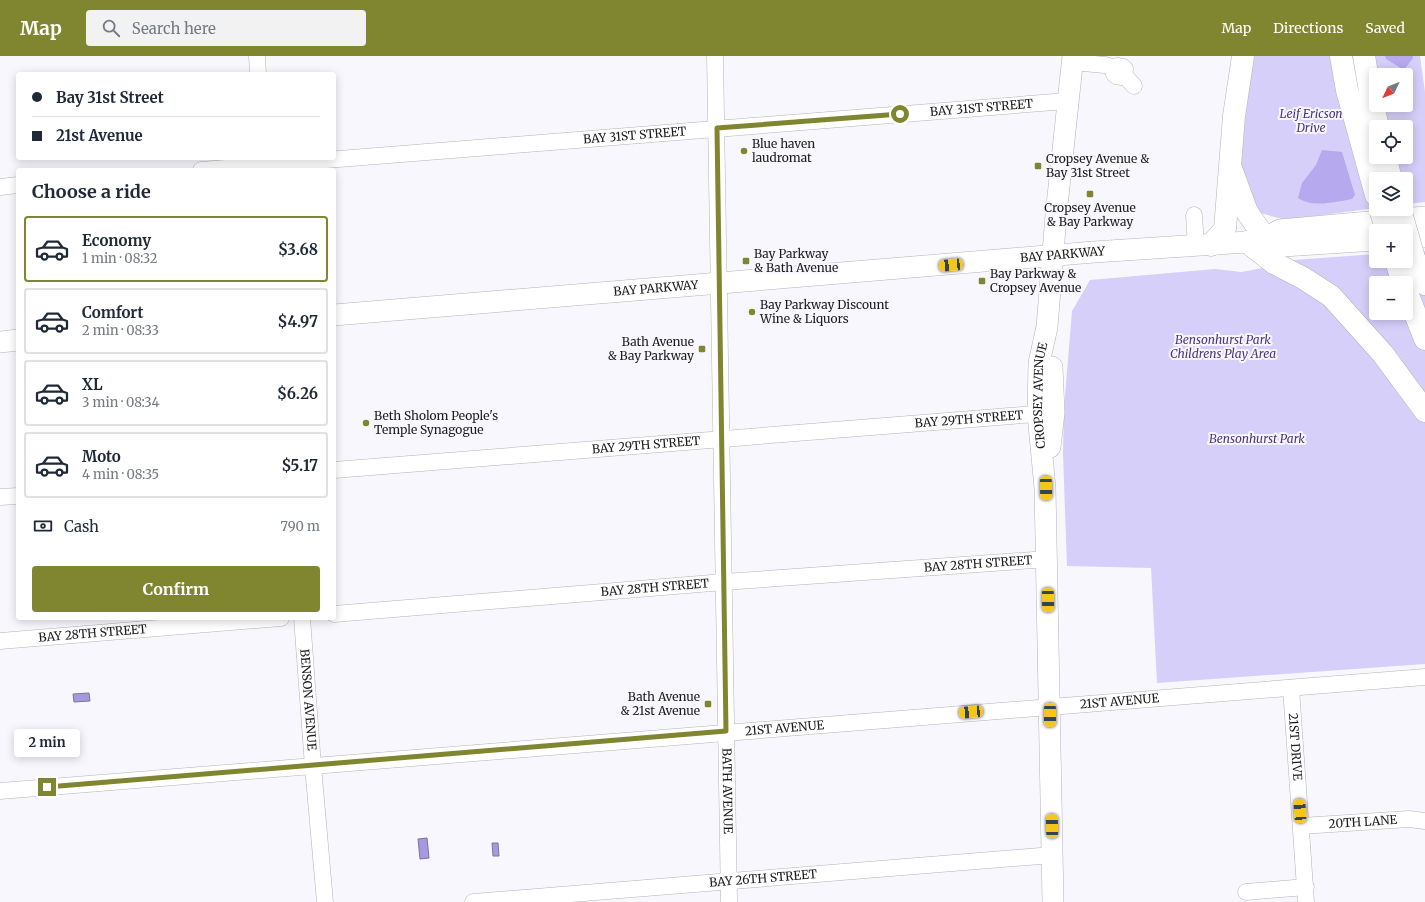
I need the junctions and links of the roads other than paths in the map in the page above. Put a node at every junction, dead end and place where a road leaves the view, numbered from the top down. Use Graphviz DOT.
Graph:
graph roads {
  1 [pos="257,56"];
  2 [pos="715,56"];
  3 [pos="1243,56"];
  4 [pos="1341,56"];
  5 [pos="1364,56"];
  6 [pos="1072,59"];
  7 [pos="258,72"];
  8 [pos="1124,76"];
  9 [pos="1068,101"];
  10 [pos="1376,120"];
  11 [pos="717,128"];
  12 [pos="336,158"];
  13 [pos="315,160"];
  14 [pos="265,164"];
  15 [pos="1061,164"];
  16 [pos="1112,165"];
  17 [pos="1230,165"];
  18 [pos="222,168"];
  19 [pos="1370,172"];
  20 [pos="16,185"];
  21 [pos="0,187"];
  22 [pos="1194,215"];
  23 [pos="1425,217"];
  24 [pos="1425,237"];
  25 [pos="1256,240"];
  26 [pos="1369,240"];
  27 [pos="1204,246"];
  28 [pos="1413,246"];
  29 [pos="1052,256"];
  30 [pos="1413,265"];
  31 [pos="718,284"];
  32 [pos="1425,284"];
  33 [pos="1413,308"];
  34 [pos="336,315"];
  35 [pos="1425,339"];
  36 [pos="16,340"];
  37 [pos="0,342"];
  38 [pos="1425,411"];
  39 [pos="1046,413"];
  40 [pos="721,438"];
  41 [pos="336,470"];
  42 [pos="16,496"];
  43 [pos="0,498"];
  44 [pos="1048,559"];
  45 [pos="724,582"];
  46 [pos="336,614"];
  47 [pos="257,620"];
  48 [pos="302,620"];
  49 [pos="0,641"];
  50 [pos="1425,676"];
  51 [pos="1291,688"];
  52 [pos="1050,706"];
  53 [pos="726,731"];
  54 [pos="312,766"];
  55 [pos="0,791"];
  56 [pos="1425,821"];
  57 [pos="1301,826"];
  58 [pos="1052,855"];
  59 [pos="729,881"];
  60 [pos="1246,892"];
  61 [pos="1306,895"];
  62 [pos="325,902"];
  63 [pos="473,902"];
  64 [pos="729,902"];
  65 [pos="1054,902"];
  1 -- 7 [label="street"];
  2 -- 11 [label="street, BATH AVENUE"];
  3 -- 17 [label="highway"];
  4 -- 19 [label="highway"];
  5 -- 10 [label="highway"];
  6 -- 8 [label="street"];
  6 -- 9 [label="main road, CROPSEY AVENUE"];
  9 -- 11 [label="street, BAY 31ST STREET"];
  9 -- 15 [label="main road, CROPSEY AVENUE"];
  11 -- 12 [label="street, BAY 31ST STREET"];
  11 -- 31 [label="street, BATH AVENUE"];
  13 -- 14 [label="street, BAY 31ST STREET"];
  14 -- 18 [label="street, BAY 31ST STREET"];
  15 -- 16 [label="street"];
  15 -- 29 [label="main road, CROPSEY AVENUE"];
  17 -- 25 [label="highway"];
  17 -- 27 [label="highway"];
  20 -- 21 [label="street"];
  22 -- 27 [label="street"];
  23 -- 25 [label="main road, BAY PARKWAY"];
  24 -- 28 [label="main road"];
  25 -- 26 [label="main road, BAY PARKWAY"];
  25 -- 27 [label="main road, BAY PARKWAY"];
  25 -- 38 [label="highway"];
  27 -- 29 [label="main road, BAY PARKWAY"];
  29 -- 31 [label="main road, BAY PARKWAY"];
  29 -- 39 [label="main road, CROPSEY AVENUE"];
  30 -- 32 [label="highway"];
  31 -- 34 [label="main road, BAY PARKWAY"];
  31 -- 40 [label="street, BATH AVENUE"];
  33 -- 35 [label="highway"];
  36 -- 37 [label="main road"];
  39 -- 40 [label="street, BAY 29TH STREET"];
  39 -- 44 [label="main road, CROPSEY AVENUE"];
  40 -- 41 [label="street, BAY 29TH STREET"];
  40 -- 45 [label="street, BATH AVENUE"];
  42 -- 43 [label="street"];
  44 -- 45 [label="street, BAY 28TH STREET"];
  44 -- 52 [label="main road, CROPSEY AVENUE"];
  45 -- 46 [label="street, BAY 28TH STREET"];
  45 -- 53 [label="street, BATH AVENUE"];
  47 -- 49 [label="street, BAY 28TH STREET"];
  48 -- 54 [label="street, BENSON AVENUE"];
  50 -- 51 [label="street, 21ST AVENUE"];
  51 -- 52 [label="street, 21ST AVENUE"];
  51 -- 57 [label="street, 21ST DRIVE"];
  52 -- 53 [label="street, 21ST AVENUE"];
  52 -- 58 [label="main road, CROPSEY AVENUE"];
  53 -- 54 [label="street, 21ST AVENUE"];
  53 -- 59 [label="street, BATH AVENUE"];
  54 -- 55 [label="street, 21ST AVENUE"];
  54 -- 62 [label="street, BENSON AVENUE"];
  56 -- 57 [label="street, 20TH LANE"];
  57 -- 61 [label="street, 21ST DRIVE"];
  58 -- 59 [label="street, BAY 26TH STREET"];
  58 -- 65 [label="main road, CROPSEY AVENUE"];
  59 -- 63 [label="street, BAY 26TH STREET"];
  59 -- 64 [label="street, BATH AVENUE"];
  60 -- 61 [label="street"];
}
